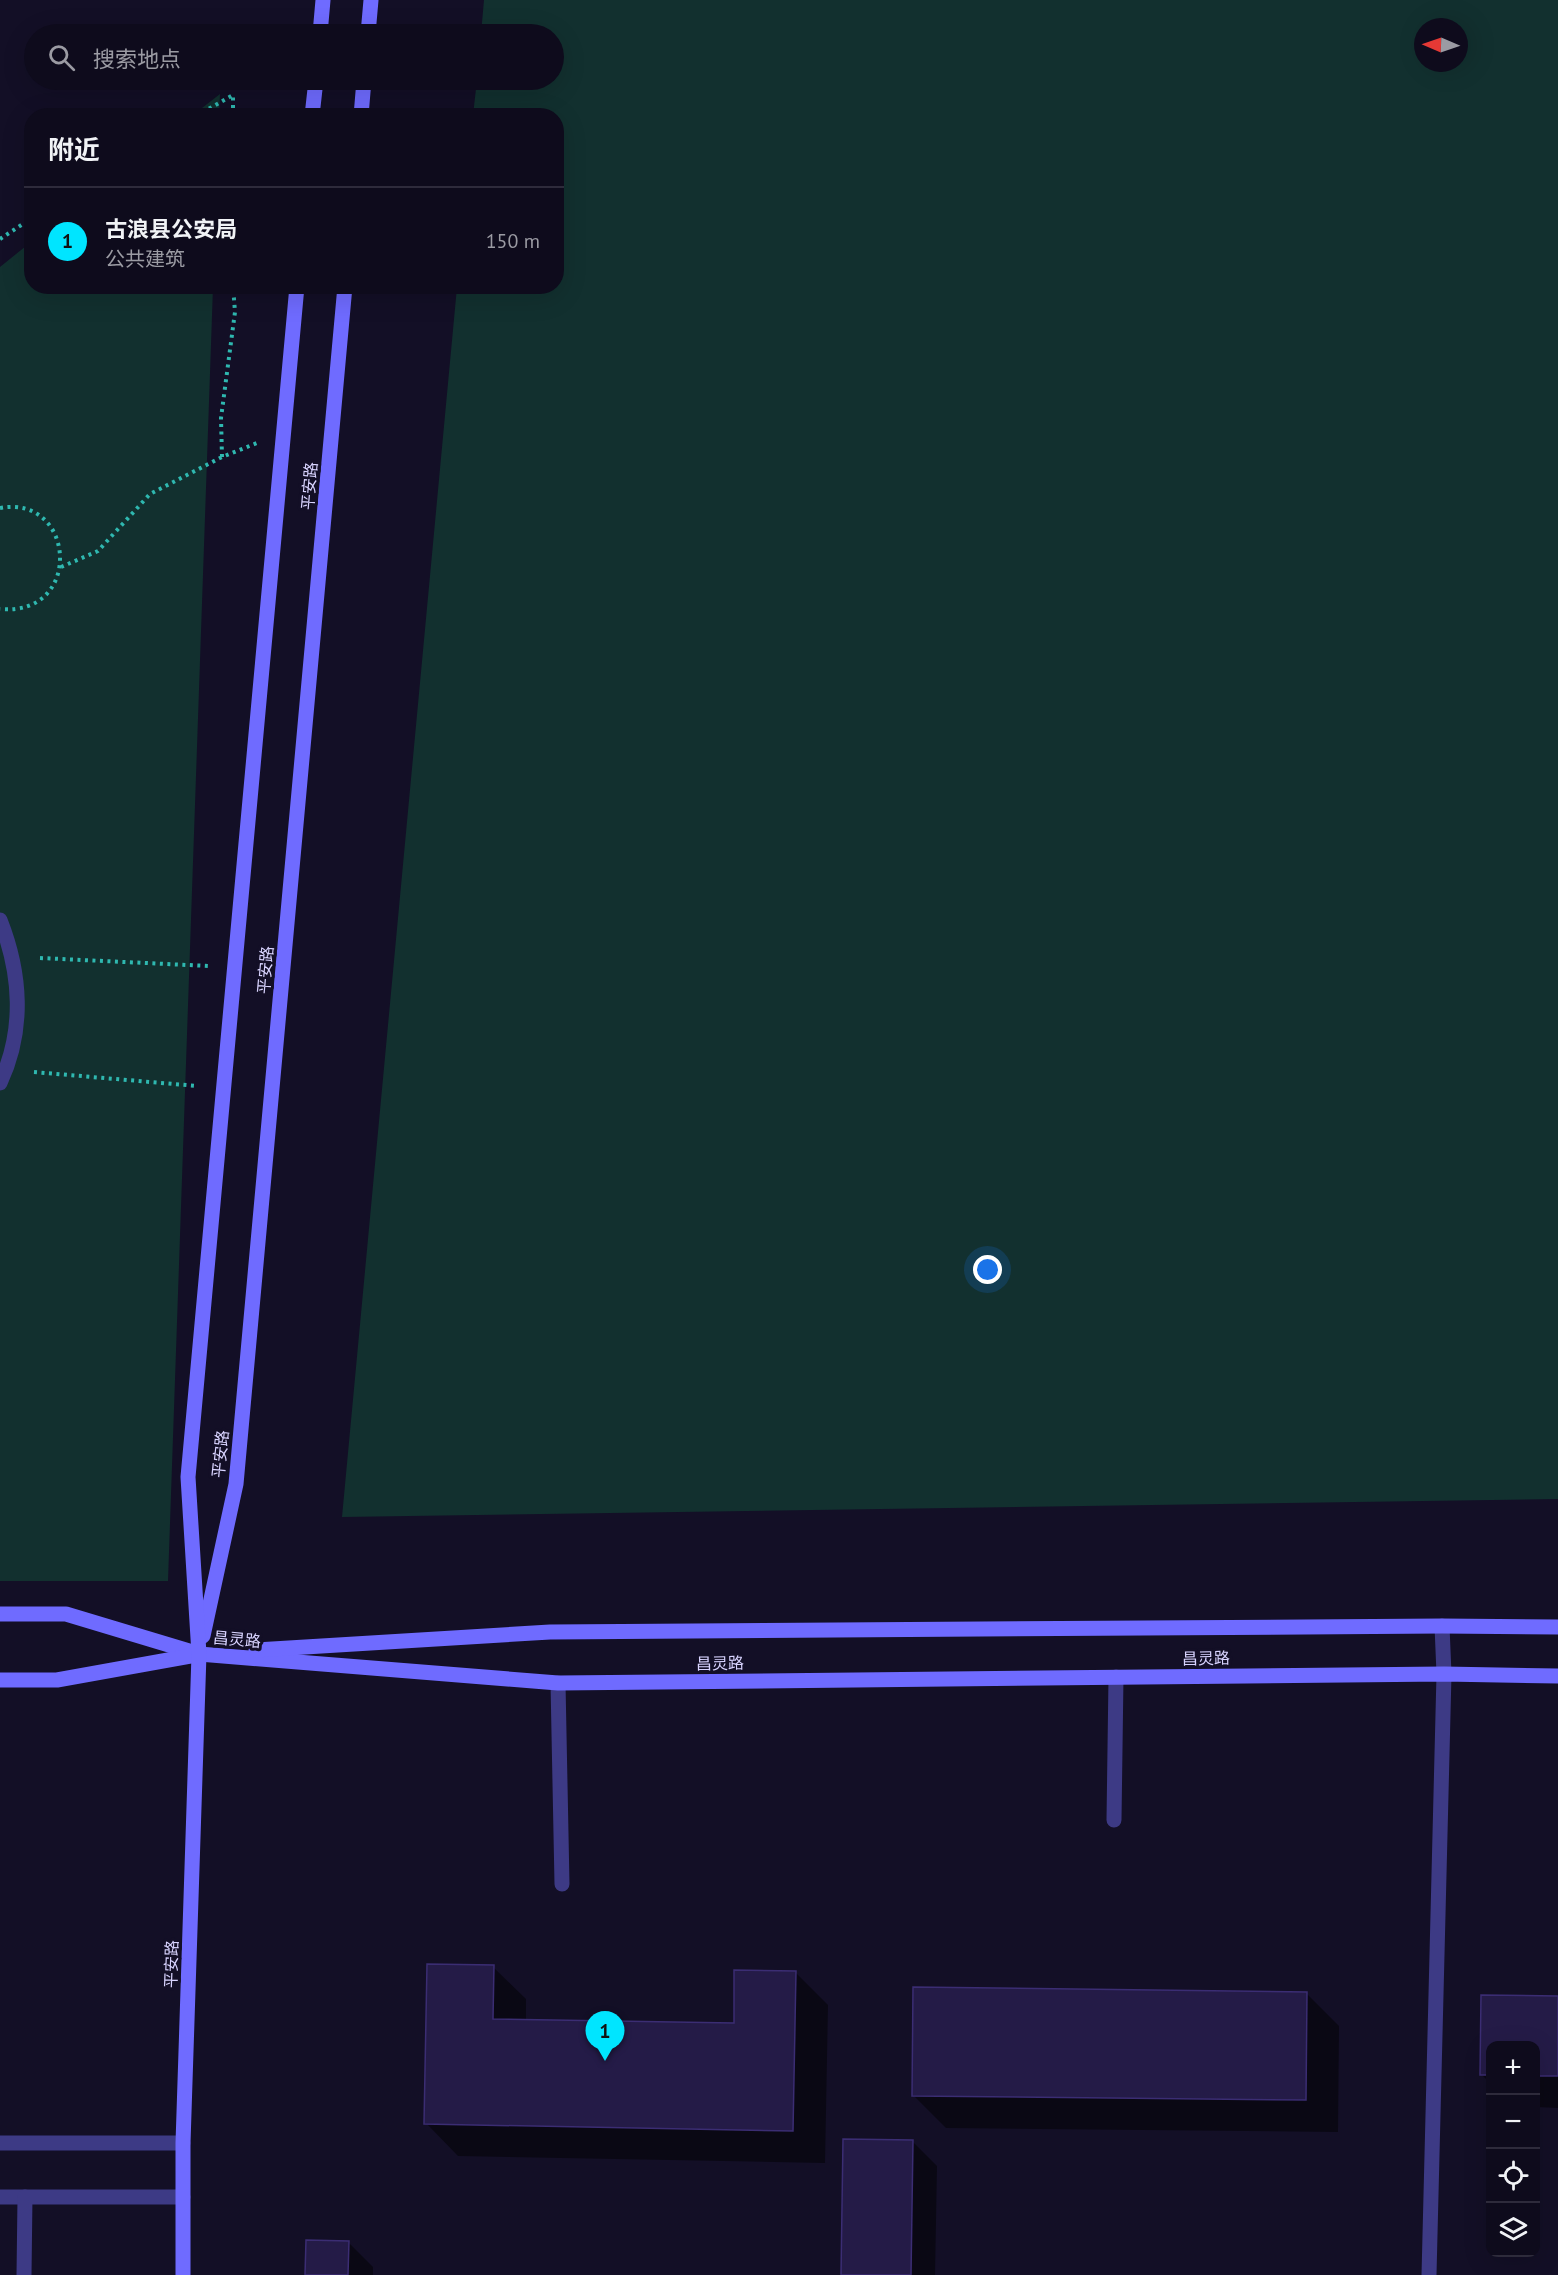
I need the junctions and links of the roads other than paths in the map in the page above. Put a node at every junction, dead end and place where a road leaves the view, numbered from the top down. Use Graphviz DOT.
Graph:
graph roads {
  1 [pos="323,0"];
  2 [pos="371,0"];
  3 [pos="321,24"];
  4 [pos="369,24"];
  5 [pos="315,90"];
  6 [pos="363,90"];
  7 [pos="313,108"];
  8 [pos="362,108"];
  9 [pos="296,294"];
  10 [pos="344,294"];
  11 [pos="0,920"];
  12 [pos="3,1076"];
  13 [pos="0,1614"];
  14 [pos="1442,1626"];
  15 [pos="1558,1627"];
  16 [pos="200,1654"];
  17 [pos="1444,1674"];
  18 [pos="1558,1676"];
  19 [pos="1116,1677"];
  20 [pos="0,1680"];
  21 [pos="558,1683"];
  22 [pos="1114,1820"];
  23 [pos="562,1884"];
  24 [pos="0,2143"];
  25 [pos="183,2143"];
  26 [pos="0,2197"];
  27 [pos="25,2197"];
  28 [pos="183,2197"];
  29 [pos="24,2275"];
  30 [pos="183,2275"];
  31 [pos="1429,2275"];
  1 -- 3 [label="main road"];
  2 -- 4 [label="main road"];
  5 -- 7 [label="main road"];
  6 -- 8 [label="main road"];
  9 -- 16 [label="main road, 平安路"];
  10 -- 16 [label="main road, 平安路"];
  11 -- 12 [label="street"];
  13 -- 16 [label="main road"];
  14 -- 15 [label="main road, 昌灵路"];
  14 -- 16 [label="main road, 昌灵路"];
  14 -- 17 [label="street"];
  16 -- 20 [label="main road"];
  16 -- 21 [label="main road, 昌灵路"];
  16 -- 25 [label="main road, 平安路"];
  17 -- 18 [label="main road, 昌灵路"];
  17 -- 19 [label="main road, 昌灵路"];
  17 -- 31 [label="street"];
  19 -- 21 [label="main road, 昌灵路"];
  19 -- 22 [label="street"];
  21 -- 23 [label="street"];
  24 -- 25 [label="street"];
  25 -- 28 [label="main road, 平安路"];
  26 -- 27 [label="street"];
  27 -- 28 [label="street"];
  27 -- 29 [label="street"];
  28 -- 30 [label="main road, 平安路"];
}
